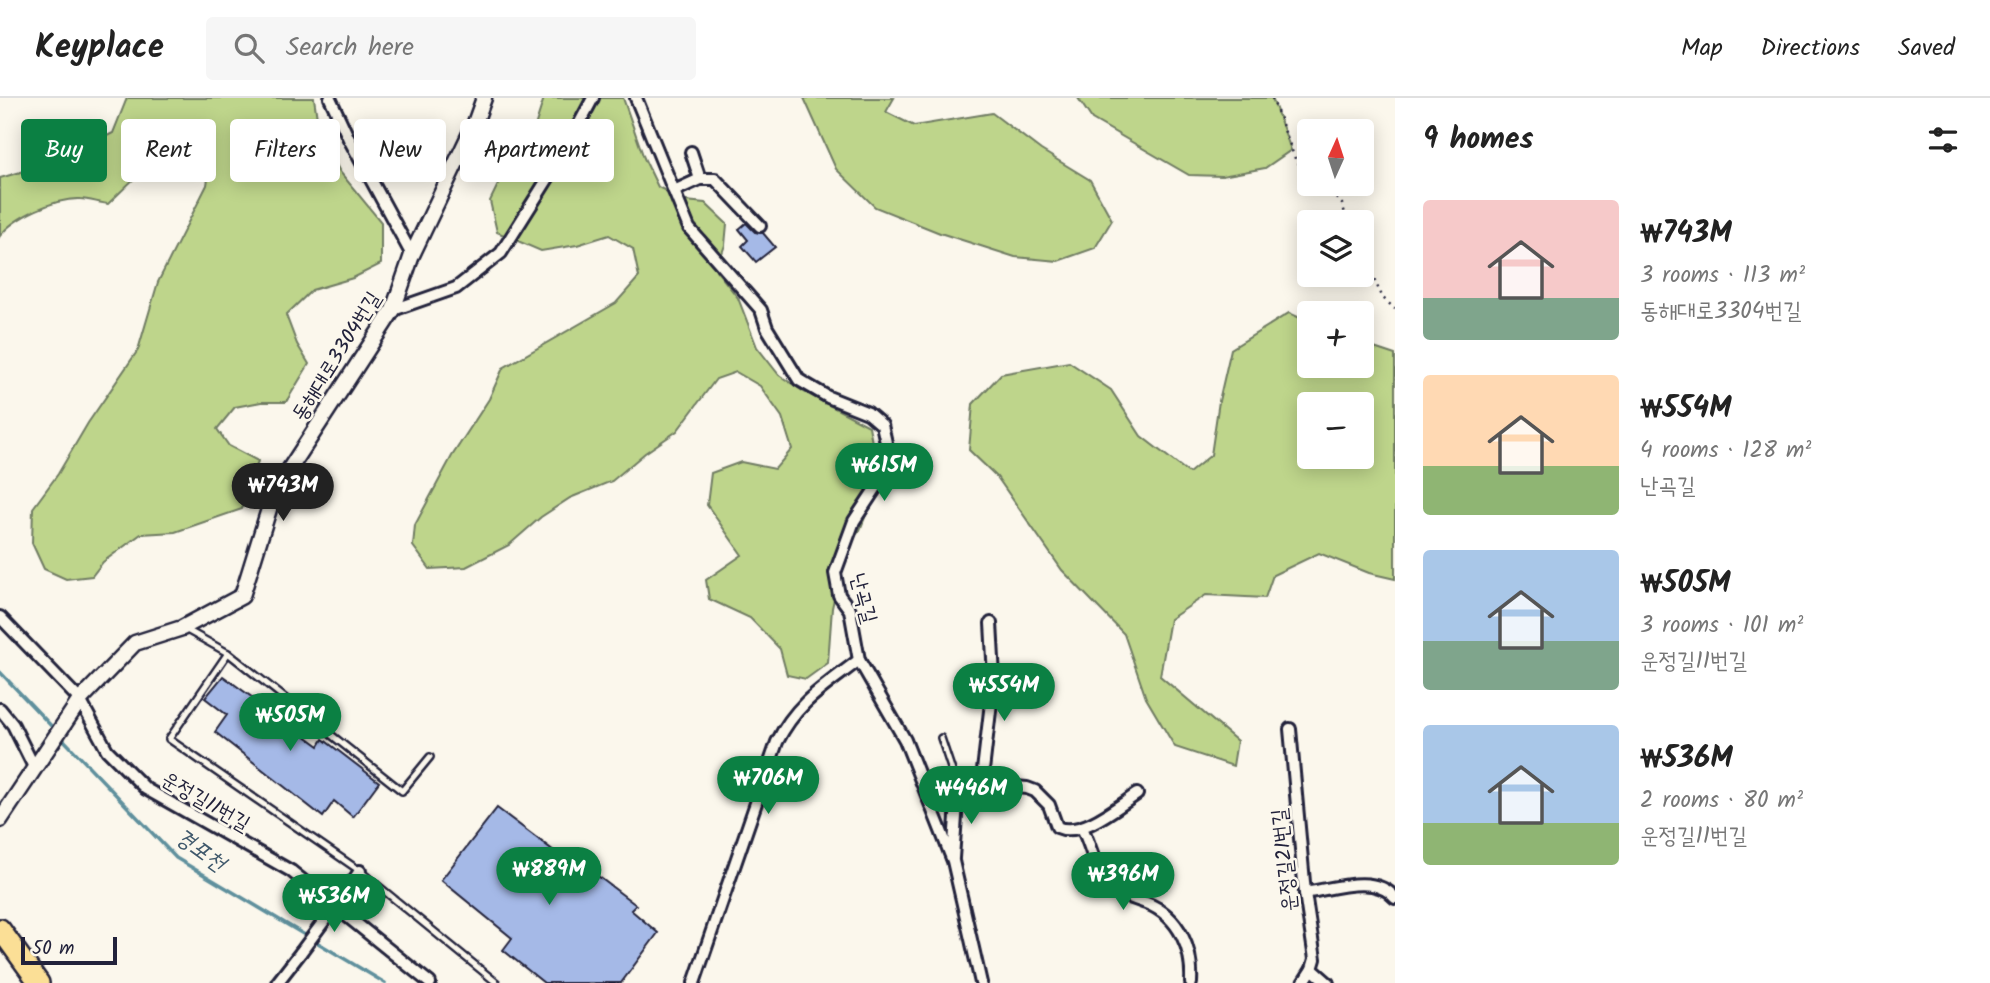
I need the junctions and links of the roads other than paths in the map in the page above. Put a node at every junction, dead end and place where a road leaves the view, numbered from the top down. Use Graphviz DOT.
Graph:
graph roads {
  1 [pos="330,98"];
  2 [pos="484,98"];
  3 [pos="593,98"];
  4 [pos="636,98"];
  5 [pos="691,152"];
  6 [pos="700,179"];
  7 [pos="674,191"];
  8 [pos="760,226"];
  9 [pos="412,255"];
  10 [pos="393,310"];
  11 [pos="0,617"];
  12 [pos="991,624"];
  13 [pos="182,628"];
  14 [pos="228,653"];
  15 [pos="859,660"];
  16 [pos="80,700"];
  17 [pos="0,709"];
  18 [pos="1290,729"];
  19 [pos="941,738"];
  20 [pos="430,757"];
  21 [pos="34,767"];
  22 [pos="982,779"];
  23 [pos="958,789"];
  24 [pos="1138,794"];
  25 [pos="0,820"];
  26 [pos="1082,828"];
  27 [pos="953,861"];
  28 [pos="360,870"];
  29 [pos="1305,893"];
  30 [pos="1395,898"];
  31 [pos="0,929"];
  32 [pos="1312,970"];
  33 [pos="39,983"];
  34 [pos="277,983"];
  35 [pos="429,983"];
  36 [pos="497,983"];
  37 [pos="694,983"];
  38 [pos="981,983"];
  39 [pos="1191,983"];
  40 [pos="1303,983"];
  41 [pos="1328,983"];
  1 -- 9 [label="street"];
  2 -- 9 [label="street, 동해대로3304번길"];
  3 -- 10 [label="street"];
  4 -- 7 [label="street, 난곡길"];
  5 -- 6 [label="street"];
  6 -- 7 [label="street"];
  6 -- 8 [label="street"];
  7 -- 15 [label="street, 난곡길"];
  9 -- 10 [label="street, 동해대로3304번길"];
  10 -- 13 [label="street, 동해대로3304번길"];
  11 -- 16 [label="street, 운정길11번길"];
  12 -- 22 [label="street"];
  13 -- 14 [label="lane"];
  13 -- 16 [label="street, 동해대로3304번길"];
  14 -- 20 [label="lane"];
  14 -- 28 [label="lane"];
  15 -- 27 [label="street, 난곡길"];
  15 -- 37 [label="street"];
  16 -- 21 [label="street, 동해대로3304번길"];
  16 -- 35 [label="street, 운정길11번길"];
  17 -- 21 [label="street"];
  18 -- 29 [label="street, 운정길21번길"];
  19 -- 23 [label="lane"];
  21 -- 25 [label="street, 동해대로3304번길"];
  22 -- 23 [label="street"];
  22 -- 26 [label="street"];
  23 -- 27 [label="street"];
  24 -- 26 [label="street"];
  26 -- 39 [label="street"];
  27 -- 38 [label="street, 난곡길"];
  28 -- 34 [label="street, bridge"];
  28 -- 36 [label="lane"];
  29 -- 30 [label="street"];
  29 -- 32 [label="street, 운정길21번길"];
  31 -- 33 [label="highway"];
  32 -- 40 [label="street"];
  32 -- 41 [label="street"];
}
